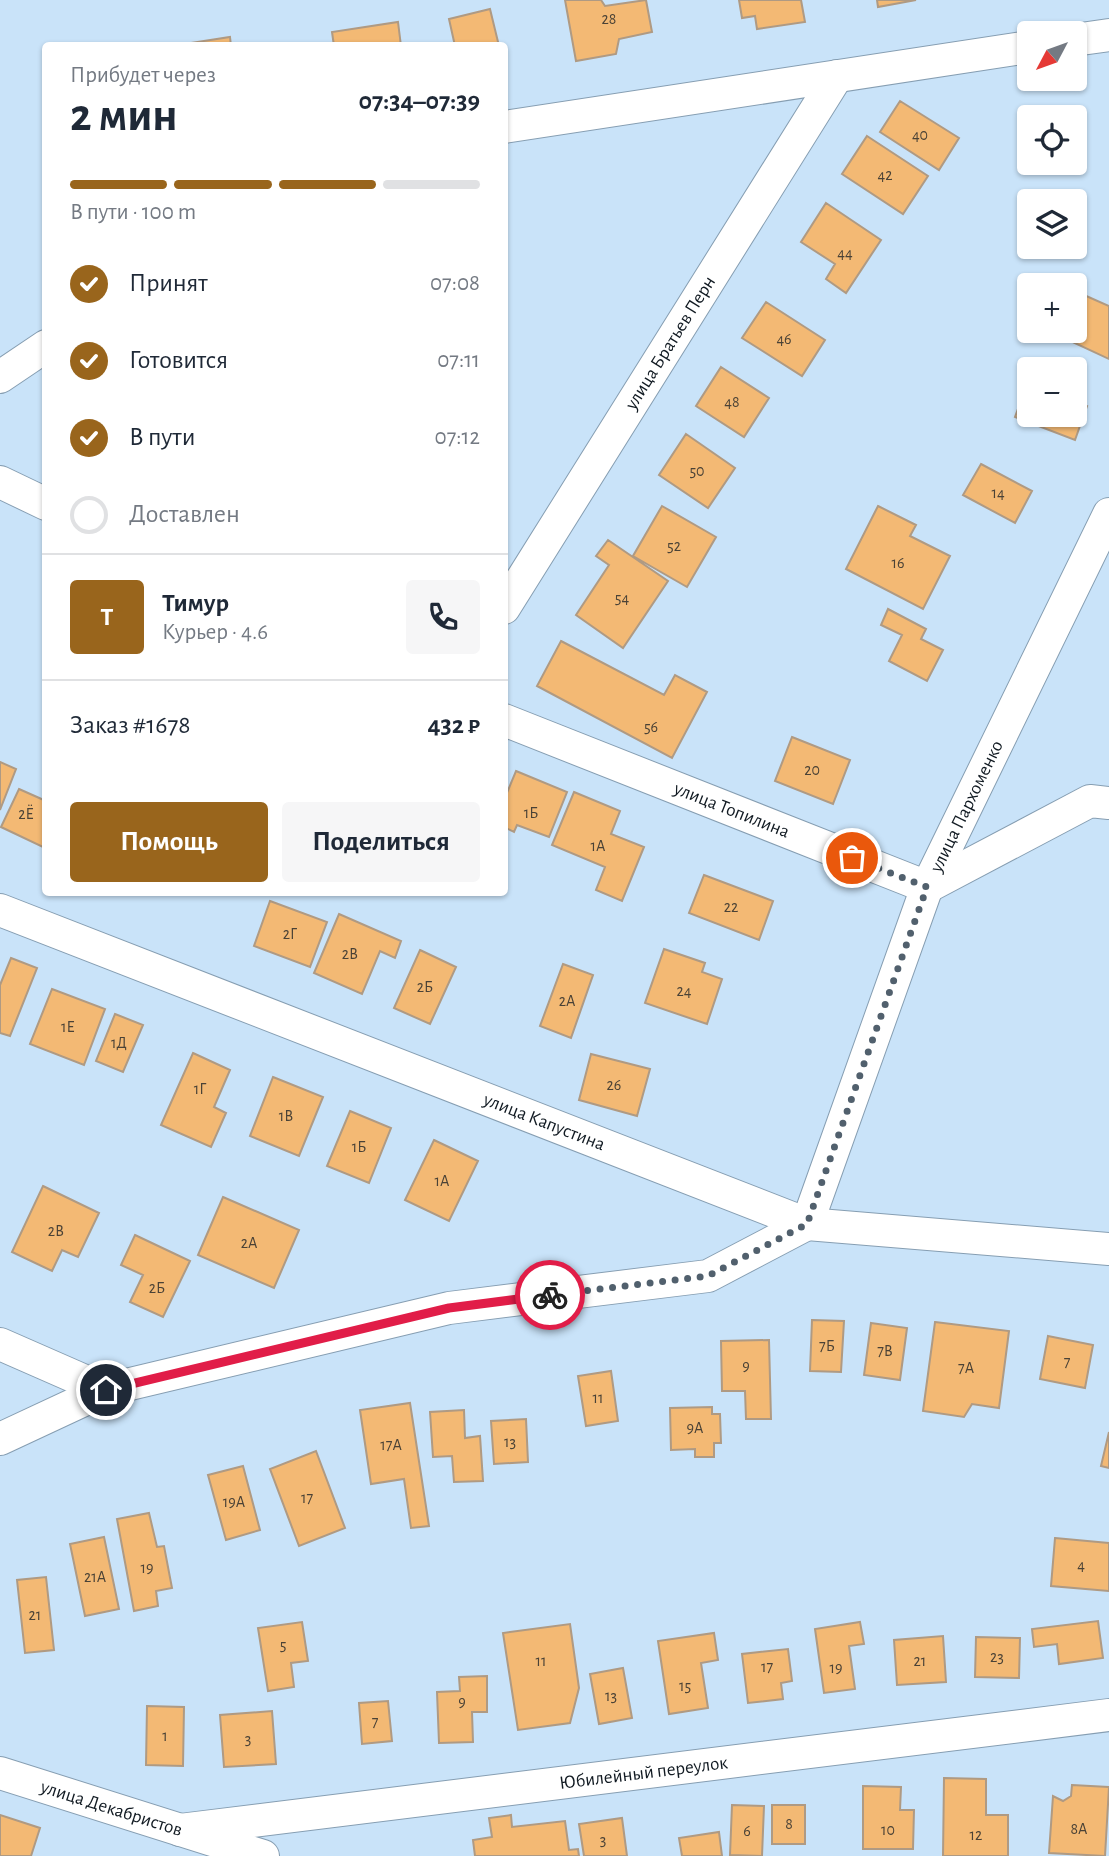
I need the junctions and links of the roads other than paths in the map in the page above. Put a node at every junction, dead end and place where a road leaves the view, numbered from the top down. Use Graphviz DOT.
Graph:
graph roads {
  1 [pos="1109,34"];
  2 [pos="1087,38"];
  3 [pos="1017,49"];
  4 [pos="837,76"];
  5 [pos="508,126"];
  6 [pos="42,349"];
  7 [pos="0,377"];
  8 [pos="0,482"];
  9 [pos="42,502"];
  10 [pos="1109,514"];
  11 [pos="508,602"];
  12 [pos="508,722"];
  13 [pos="1109,803"];
  14 [pos="927,887"];
  15 [pos="0,910"];
  16 [pos="807,1224"];
  17 [pos="1109,1249"];
  18 [pos="0,1344"];
  19 [pos="106,1390"];
  20 [pos="0,1439"];
  21 [pos="1109,1715"];
  22 [pos="0,1773"];
  23 [pos="180,1830"];
  24 [pos="263,1856"];
  1 -- 2 [label="street"];
  3 -- 4 [label="street"];
  4 -- 5 [label="street"];
  4 -- 11 [label="street, улица Братьев Перн"];
  6 -- 7 [label="street"];
  8 -- 9 [label="street"];
  10 -- 14 [label="street, улица Пархоменко"];
  12 -- 14 [label="street, улица Топилина"];
  13 -- 14 [label="street"];
  14 -- 16 [label="street, улица Пархоменко"];
  15 -- 16 [label="street, улица Капустина"];
  16 -- 17 [label="street, улица Капустина"];
  16 -- 19 [label="street"];
  18 -- 19 [label="street"];
  19 -- 20 [label="street"];
  21 -- 23 [label="street, Юбилейный переулок"];
  22 -- 23 [label="street, улица Декабристов"];
  23 -- 24 [label="street, улица Декабристов"];
}
